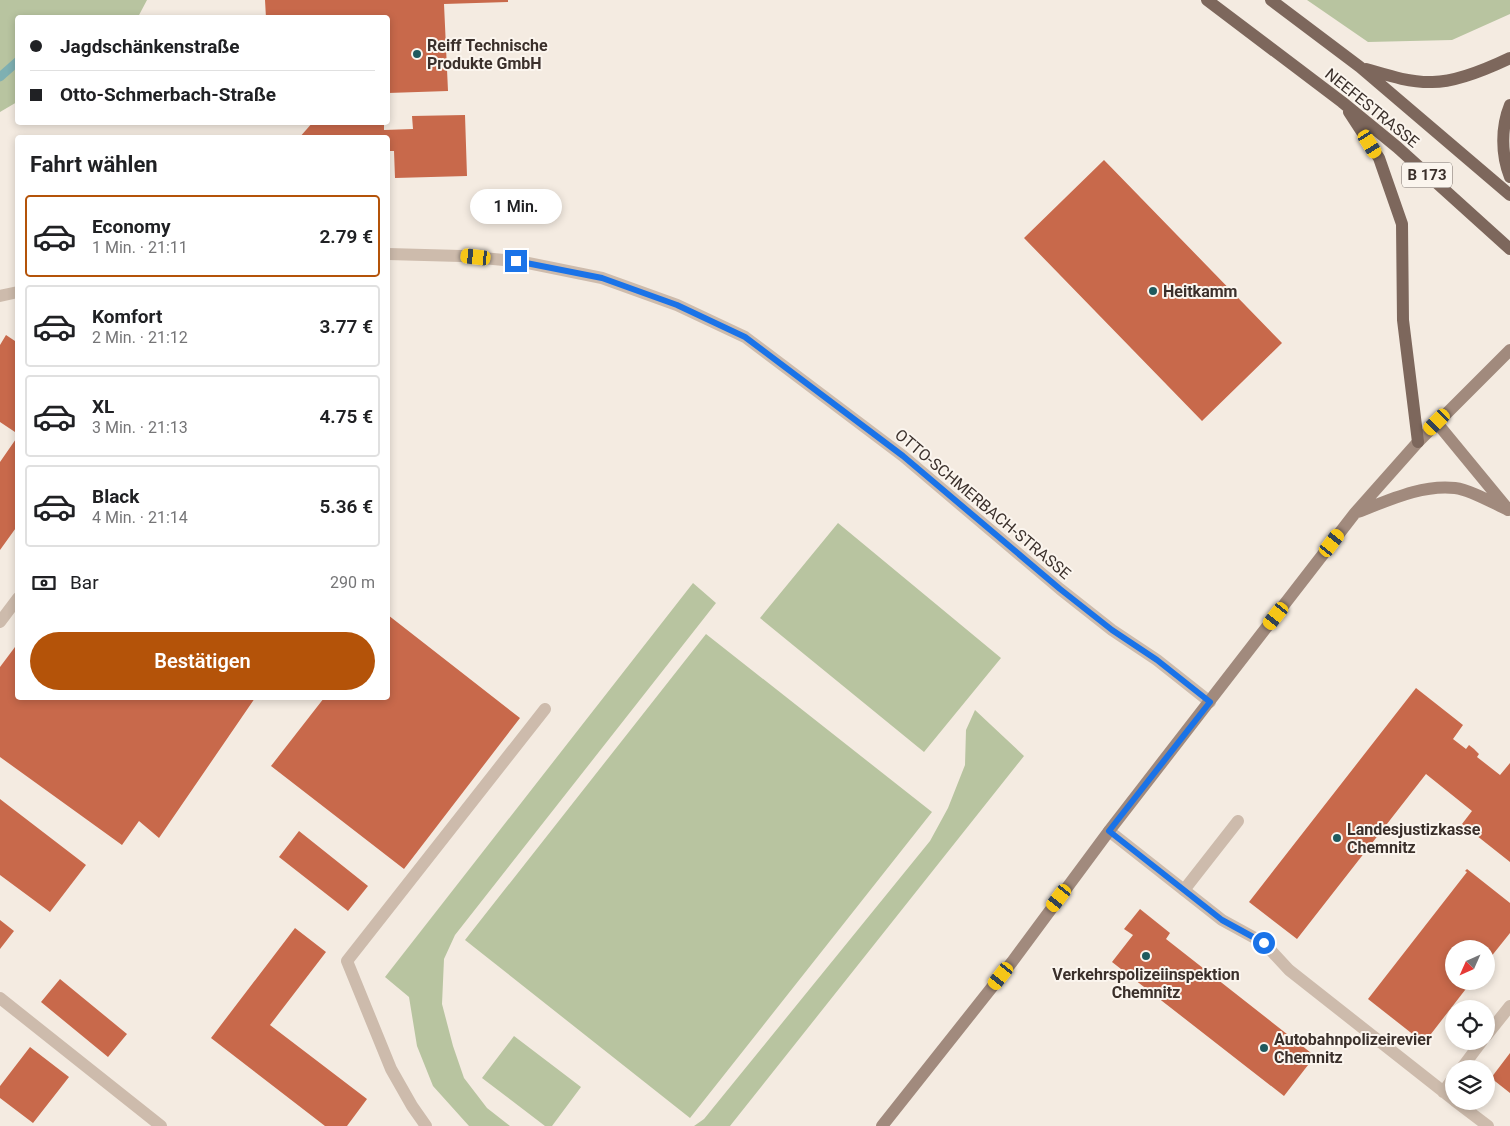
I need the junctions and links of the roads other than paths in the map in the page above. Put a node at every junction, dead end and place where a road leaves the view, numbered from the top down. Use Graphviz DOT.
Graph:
graph roads {
  1 [pos="1206,0"];
  2 [pos="1272,0"];
  3 [pos="1510,58"];
  4 [pos="1360,67"];
  5 [pos="1342,102"];
  6 [pos="1510,105"];
  7 [pos="1510,176"];
  8 [pos="1510,195"];
  9 [pos="1510,250"];
  10 [pos="390,254"];
  11 [pos="15,293"];
  12 [pos="0,296"];
  13 [pos="1510,350"];
  14 [pos="1437,422"];
  15 [pos="1418,442"];
  16 [pos="1509,511"];
  17 [pos="1355,512"];
  18 [pos="15,602"];
  19 [pos="0,622"];
  20 [pos="1210,702"];
  21 [pos="545,709"];
  22 [pos="1238,821"];
  23 [pos="1109,831"];
  24 [pos="1184,890"];
  25 [pos="0,998"];
  26 [pos="1510,1006"];
  27 [pos="1495,1025"];
  28 [pos="1445,1088"];
  29 [pos="1442,1092"];
  30 [pos="1445,1094"];
  31 [pos="1466,1110"];
  32 [pos="161,1126"];
  33 [pos="426,1126"];
  34 [pos="882,1126"];
  35 [pos="1488,1126"];
  1 -- 5 [label="main road, NEEFESTRASSE / B 173"];
  2 -- 4 [label="main road, NEEFESTRASSE / B 173"];
  3 -- 4 [label="main road"];
  4 -- 8 [label="main road, NEEFESTRASSE / B 173"];
  5 -- 9 [label="main road, NEEFESTRASSE / B 173"];
  5 -- 15 [label="main road"];
  6 -- 7 [label="main road"];
  10 -- 20 [label="street, OTTO-SCHMERBACH-STRASSE"];
  11 -- 12 [label="street"];
  13 -- 14 [label="main road"];
  14 -- 15 [label="main road"];
  14 -- 16 [label="main road"];
  15 -- 17 [label="main road"];
  16 -- 17 [label="main road"];
  17 -- 20 [label="main road"];
  18 -- 19 [label="street"];
  20 -- 23 [label="main road"];
  21 -- 33 [label="street"];
  22 -- 24 [label="street"];
  23 -- 24 [label="street"];
  23 -- 34 [label="main road"];
  24 -- 29 [label="street"];
  25 -- 32 [label="street"];
  26 -- 27 [label="street"];
  28 -- 29 [label="street"];
  29 -- 30 [label="street"];
  31 -- 35 [label="street"];
}
